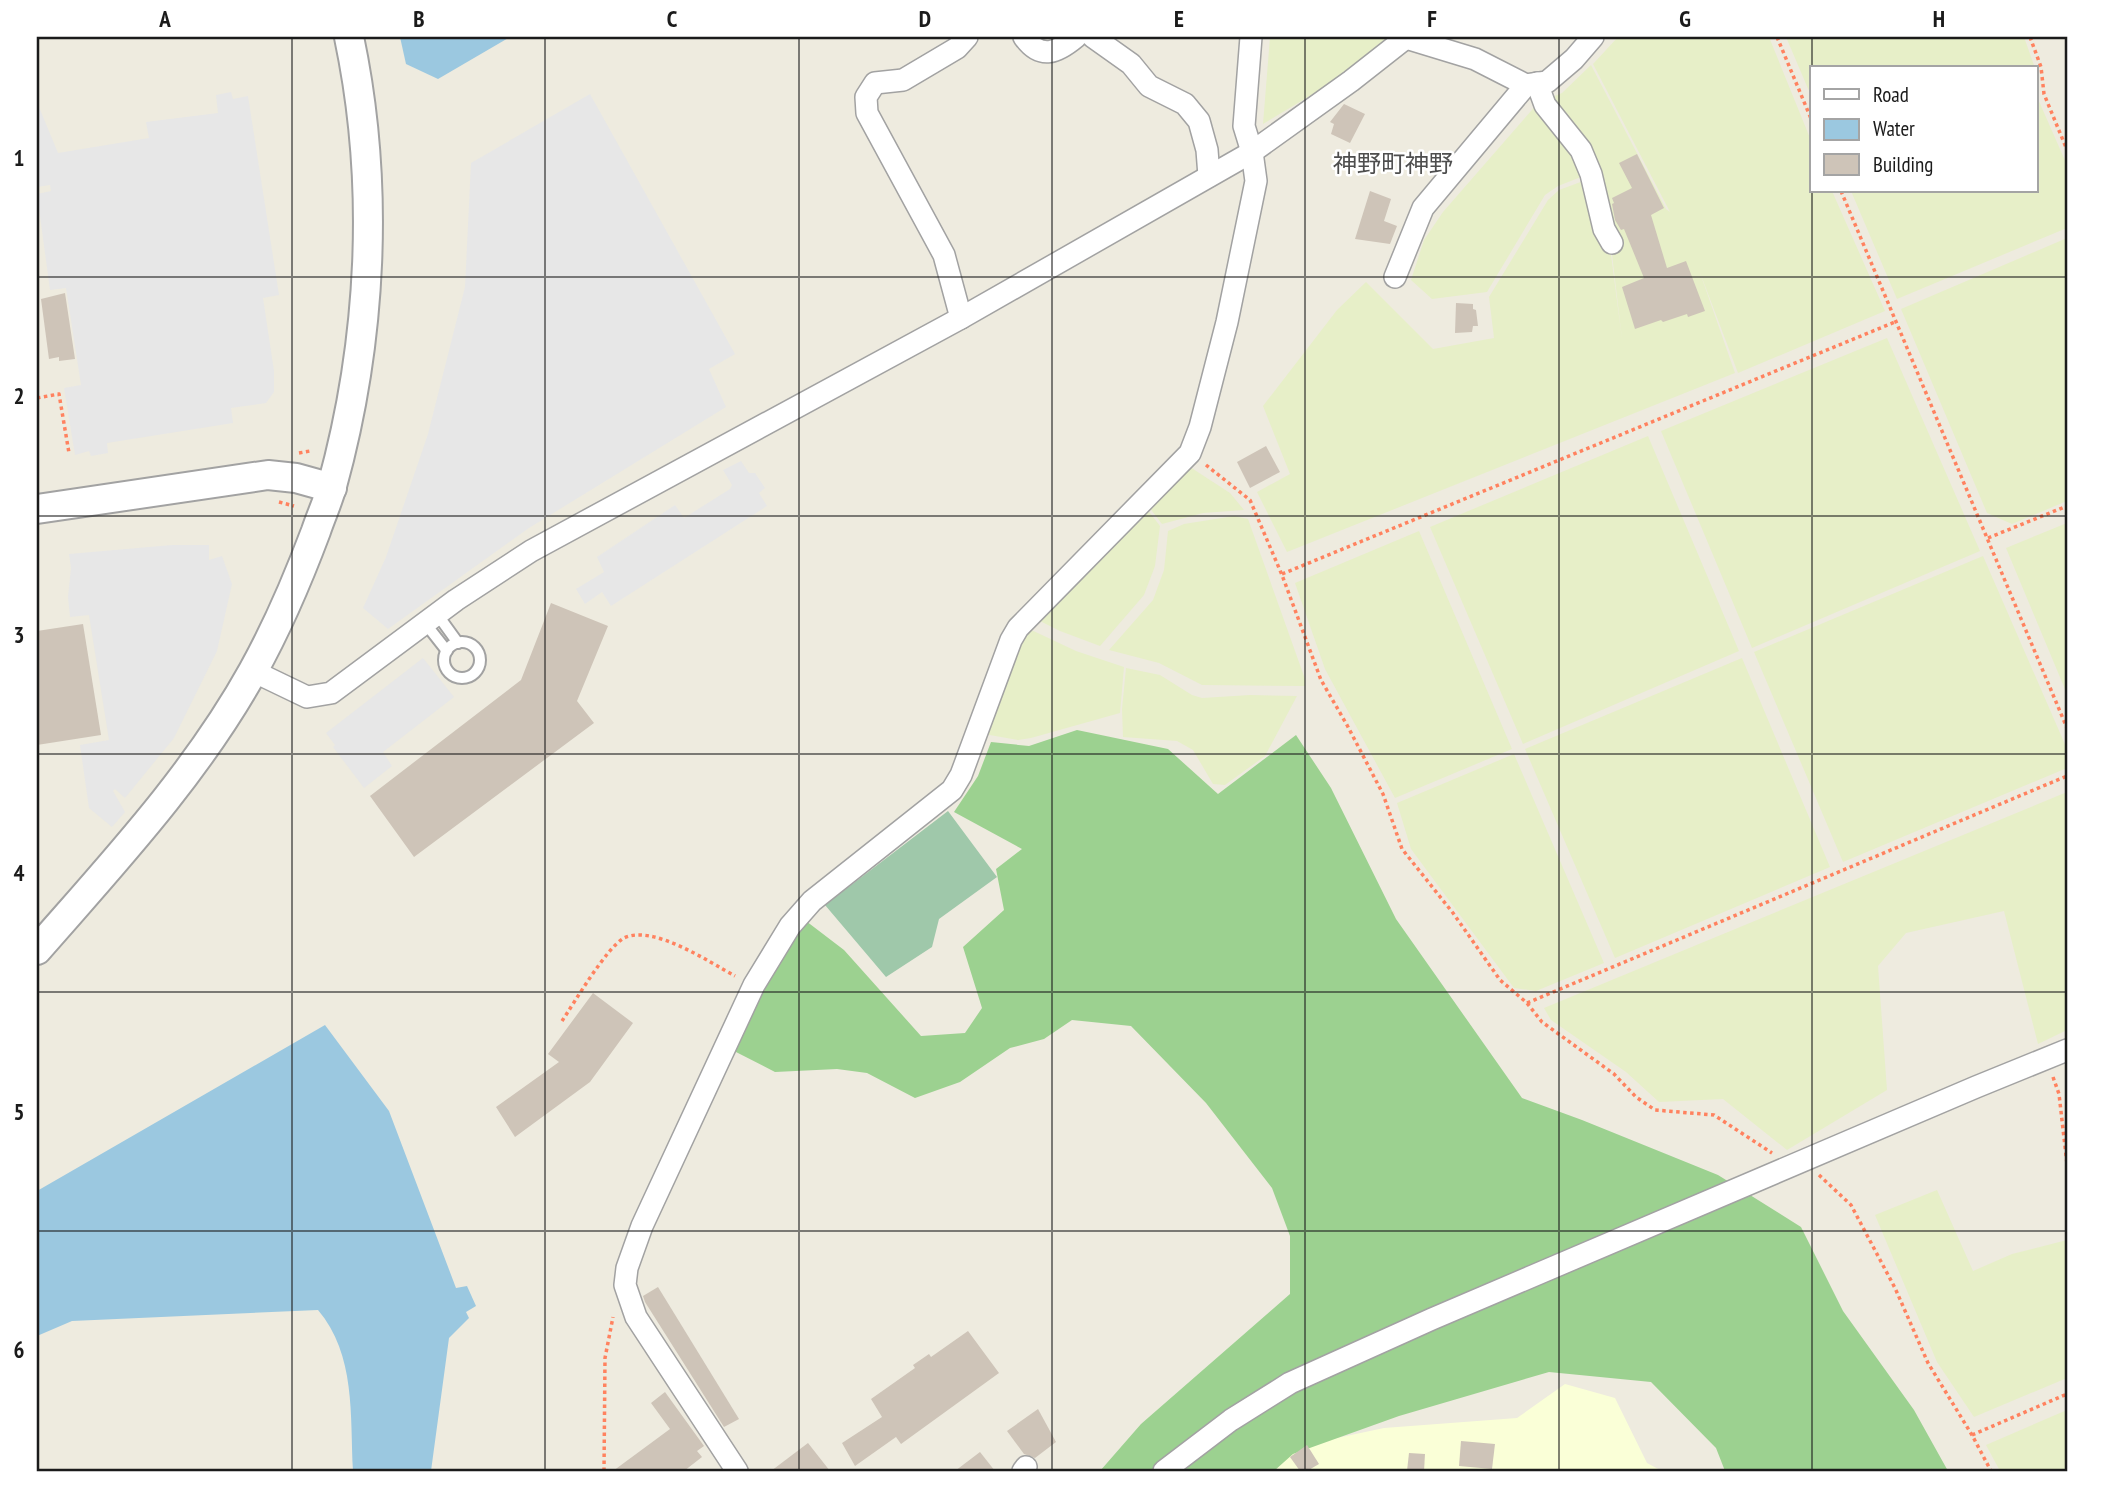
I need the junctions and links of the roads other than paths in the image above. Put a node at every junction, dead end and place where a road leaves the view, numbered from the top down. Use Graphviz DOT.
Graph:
graph roads {
  1 [pos="349,37"];
  2 [pos="967,37"];
  3 [pos="1024,37"];
  4 [pos="1076,37"];
  5 [pos="1093,37"];
  6 [pos="1251,37"];
  7 [pos="1406,37"];
  8 [pos="1593,37"];
  9 [pos="1532,84"];
  10 [pos="1252,152"];
  11 [pos="1209,176"];
  12 [pos="1612,243"];
  13 [pos="1395,277"];
  14 [pos="961,318"];
  15 [pos="332,488"];
  16 [pos="37,509"];
  17 [pos="431,619"];
  18 [pos="458,643"];
  19 [pos="447,651"];
  20 [pos="253,671"];
  21 [pos="37,950"];
  22 [pos="2067,1050"];
  23 [pos="737,1471"];
  24 [pos="1164,1471"];
  1 -- 15 [label="street"];
  2 -- 14 [label="street"];
  3 -- 4 [label="street"];
  5 -- 11 [label="street"];
  6 -- 10 [label="street"];
  7 -- 9 [label="street"];
  7 -- 10 [label="street"];
  8 -- 9 [label="street"];
  9 -- 12 [label="street"];
  9 -- 13 [label="street"];
  10 -- 11 [label="street"];
  10 -- 23 [label="street"];
  11 -- 14 [label="street"];
  14 -- 17 [label="street"];
  15 -- 16 [label="street"];
  15 -- 20 [label="street"];
  17 -- 18 [label="lane"];
  17 -- 19 [label="lane"];
  17 -- 20 [label="street"];
  18 -- 19 [label="lane"];
  18 -- 19 [label="lane"];
  20 -- 21 [label="street"];
  22 -- 24 [label="street"];
}
